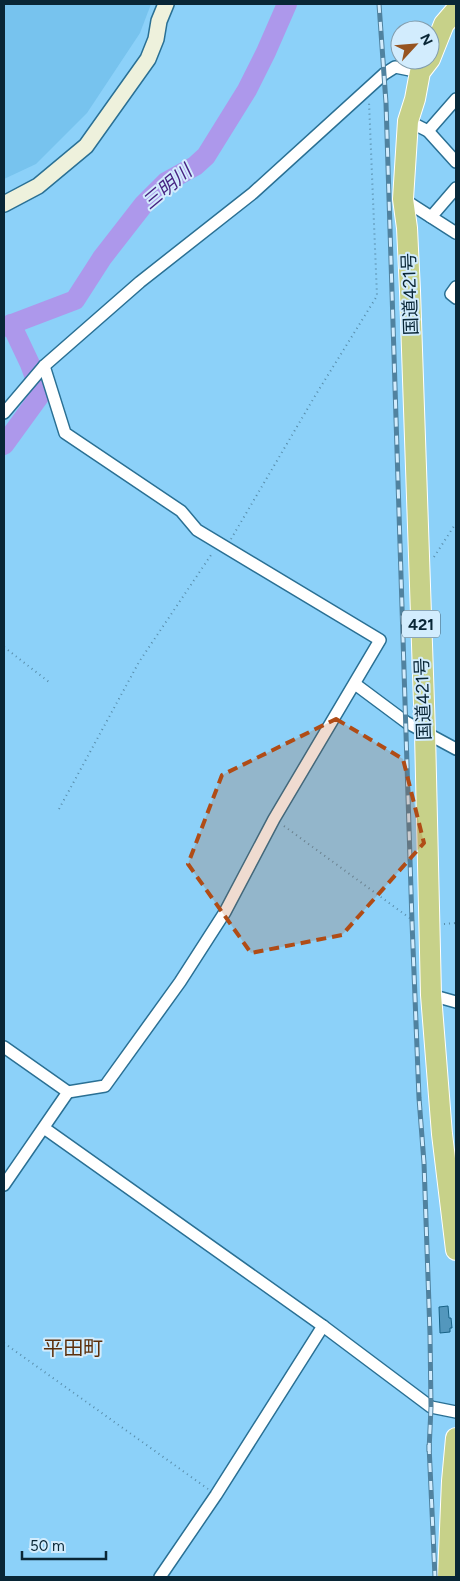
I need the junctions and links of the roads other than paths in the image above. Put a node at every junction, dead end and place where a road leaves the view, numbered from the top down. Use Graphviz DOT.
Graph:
graph roads {
  1 [pos="166,4"];
  2 [pos="456,10"];
  3 [pos="420,72"];
  4 [pos="456,99"];
  5 [pos="408,120"];
  6 [pos="428,131"];
  7 [pos="456,162"];
  8 [pos="456,188"];
  9 [pos="404,198"];
  10 [pos="5,200"];
  11 [pos="431,217"];
  12 [pos="456,233"];
  13 [pos="456,288"];
  14 [pos="456,298"];
  15 [pos="44,366"];
  16 [pos="4,412"];
  17 [pos="355,684"];
  18 [pos="424,733"];
  19 [pos="456,749"];
  20 [pos="431,995"];
  21 [pos="456,1002"];
  22 [pos="4,1047"];
  23 [pos="68,1092"];
  24 [pos="44,1128"];
  25 [pos="449,1133"];
  26 [pos="4,1185"];
  27 [pos="456,1250"];
  28 [pos="323,1326"];
  29 [pos="456,1412"];
  30 [pos="456,1438"];
  31 [pos="160,1577"];
  32 [pos="448,1577"];
  1 -- 10 [label="street"];
  2 -- 3 [label="highway, 国道421号 / 421"];
  3 -- 5 [label="highway, 国道421号 / 421"];
  3 -- 15 [label="street"];
  4 -- 6 [label="street"];
  5 -- 6 [label="street"];
  5 -- 9 [label="highway, 国道421号 / 421"];
  6 -- 7 [label="street"];
  8 -- 11 [label="street"];
  9 -- 11 [label="street"];
  9 -- 18 [label="highway, 国道421号 / 421"];
  11 -- 12 [label="street"];
  13 -- 14 [label="street"];
  15 -- 16 [label="street"];
  15 -- 17 [label="street"];
  17 -- 18 [label="street"];
  17 -- 23 [label="street"];
  18 -- 19 [label="street"];
  18 -- 20 [label="highway, 国道421号 / 421"];
  20 -- 21 [label="street"];
  20 -- 25 [label="highway, 国道421号 / 421"];
  22 -- 23 [label="street"];
  23 -- 24 [label="street"];
  24 -- 26 [label="street"];
  24 -- 28 [label="street"];
  25 -- 27 [label="highway, 国道421号 / 421"];
  28 -- 29 [label="street"];
  28 -- 31 [label="street"];
  30 -- 32 [label="highway"];
}
